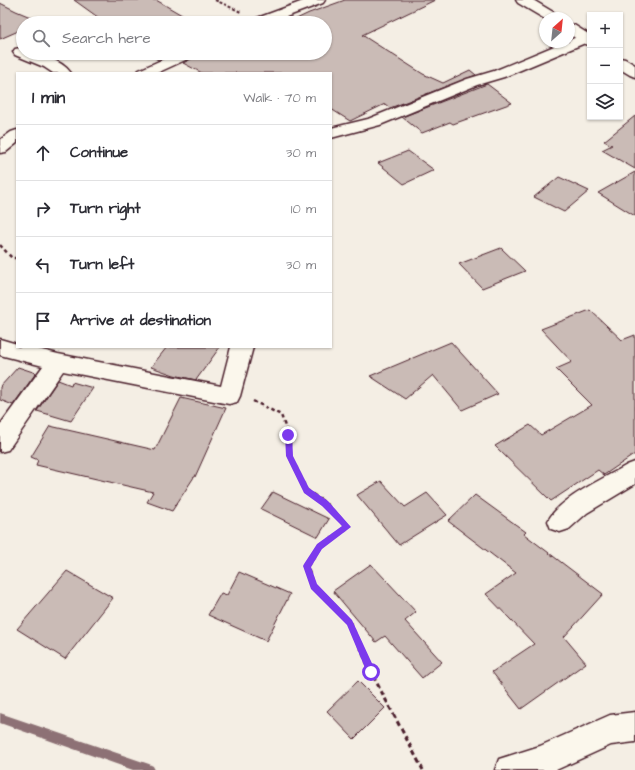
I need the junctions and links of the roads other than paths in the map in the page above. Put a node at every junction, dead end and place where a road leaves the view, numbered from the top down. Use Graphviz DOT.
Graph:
graph roads {
  1 [pos="318,0"];
  2 [pos="523,0"];
  3 [pos="543,12"];
  4 [pos="276,16"];
  5 [pos="575,31"];
  6 [pos="587,38"];
  7 [pos="587,39"];
  8 [pos="39,60"];
  9 [pos="173,60"];
  10 [pos="623,64"];
  11 [pos="61,72"];
  12 [pos="146,72"];
  13 [pos="635,72"];
  14 [pos="332,133"];
  15 [pos="16,136"];
  16 [pos="0,148"];
  17 [pos="0,347"];
  18 [pos="242,348"];
  19 [pos="58,362"];
  20 [pos="0,443"];
  21 [pos="635,472"];
  22 [pos="560,522"];
  23 [pos="635,727"];
  24 [pos="510,770"];
  1 -- 4 [label="street"];
  2 -- 3 [label="street"];
  5 -- 6 [label="street"];
  7 -- 14 [label="street"];
  8 -- 11 [label="street"];
  9 -- 12 [label="street"];
  10 -- 13 [label="street"];
  15 -- 16 [label="street"];
  17 -- 19 [label="street"];
  18 -- 19 [label="street"];
  19 -- 20 [label="street"];
  21 -- 22 [label="street"];
  23 -- 24 [label="street"];
}
